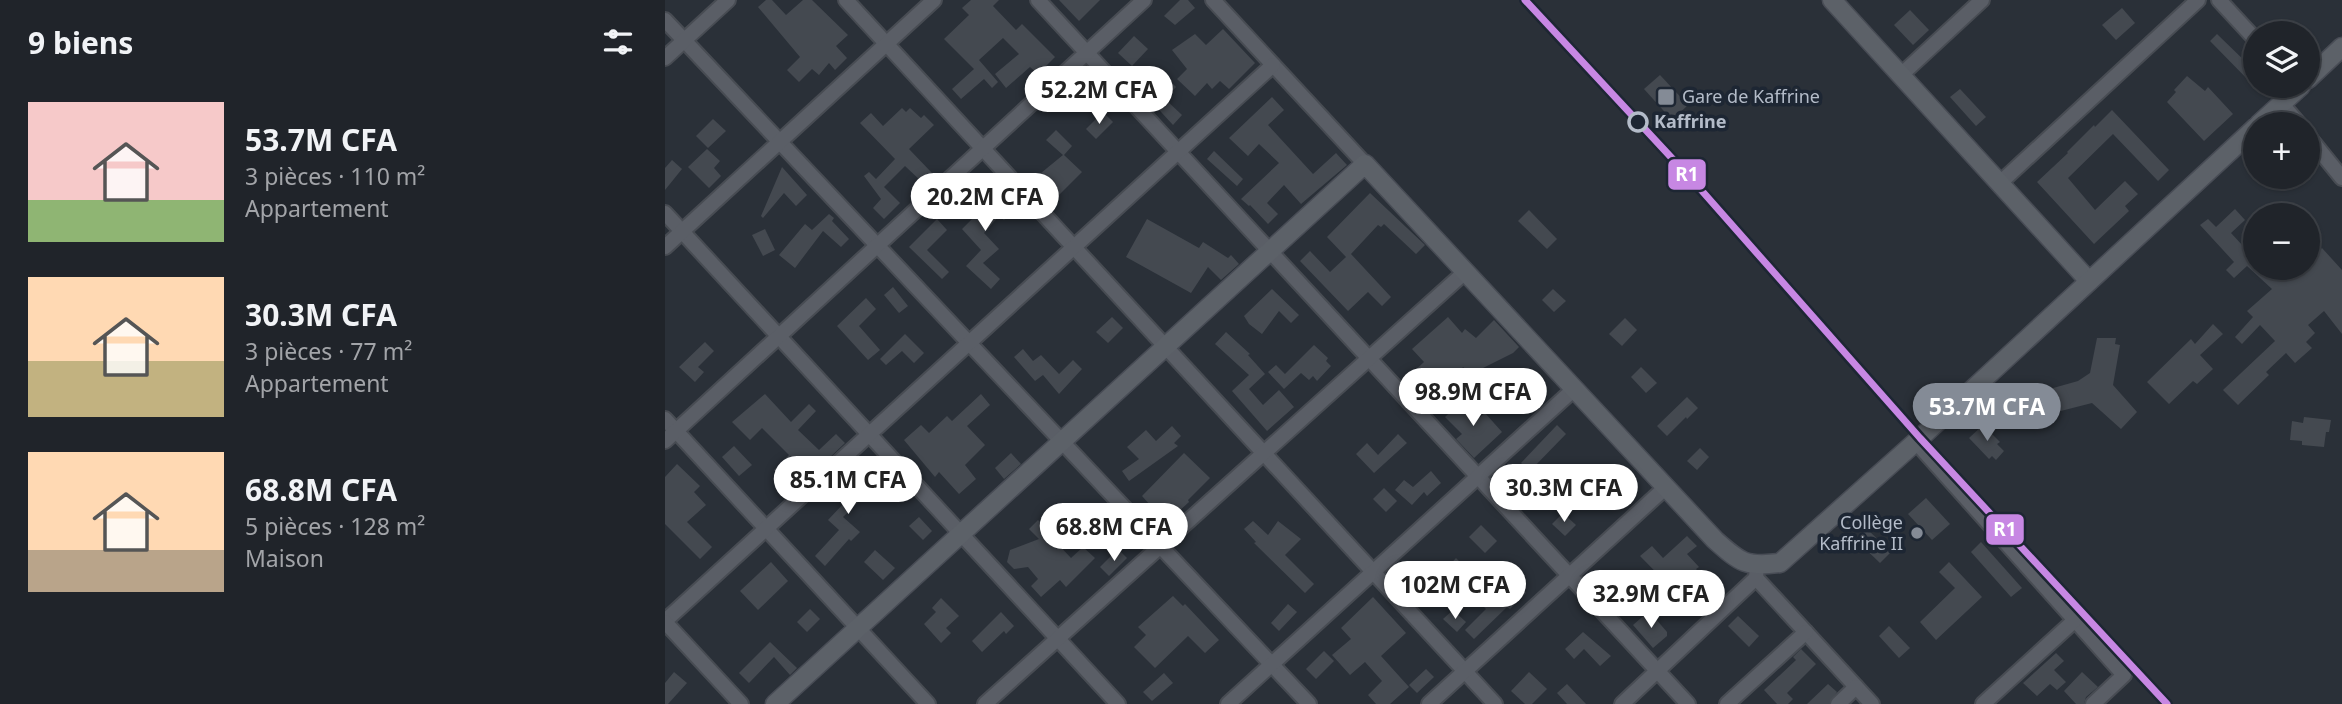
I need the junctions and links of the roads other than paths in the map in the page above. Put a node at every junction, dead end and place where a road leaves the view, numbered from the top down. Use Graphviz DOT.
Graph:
graph roads {
  1 [pos="728,0"];
  2 [pos="846,0"];
  3 [pos="934,0"];
  4 [pos="1038,0"];
  5 [pos="1144,0"];
  6 [pos="1213,0"];
  7 [pos="1832,0"];
  8 [pos="1982,0"];
  9 [pos="2198,0"];
  10 [pos="2219,0"];
  11 [pos="665,20"];
  12 [pos="2243,26"];
  13 [pos="684,40"];
  14 [pos="886,44"];
  15 [pos="2342,47"];
  16 [pos="1087,52"];
  17 [pos="665,58"];
  18 [pos="1273,65"];
  19 [pos="2320,67"];
  20 [pos="1901,75"];
  21 [pos="2288,98"];
  22 [pos="2282,104"];
  23 [pos="2273,112"];
  24 [pos="2289,112"];
  25 [pos="2243,139"];
  26 [pos="780,142"];
  27 [pos="983,148"];
  28 [pos="2320,151"];
  29 [pos="1178,152"];
  30 [pos="1365,164"];
  31 [pos="2342,178"];
  32 [pos="2000,183"];
  33 [pos="665,213"];
  34 [pos="682,232"];
  35 [pos="877,246"];
  36 [pos="665,247"];
  37 [pos="1074,247"];
  38 [pos="1270,251"];
  39 [pos="1465,272"];
  40 [pos="2089,281"];
  41 [pos="779,336"];
  42 [pos="969,343"];
  43 [pos="1166,347"];
  44 [pos="1369,358"];
  45 [pos="1573,390"];
  46 [pos="665,419"];
  47 [pos="676,431"];
  48 [pos="869,434"];
  49 [pos="665,441"];
  50 [pos="1062,442"];
  51 [pos="1916,442"];
  52 [pos="1264,453"];
  53 [pos="1478,476"];
  54 [pos="1665,488"];
  55 [pos="767,528"];
  56 [pos="961,534"];
  57 [pos="1160,546"];
  58 [pos="1373,572"];
  59 [pos="1756,572"];
  60 [pos="1569,575"];
  61 [pos="2075,620"];
  62 [pos="665,622"];
  63 [pos="858,628"];
  64 [pos="1806,632"];
  65 [pos="1058,639"];
  66 [pos="1272,664"];
  67 [pos="1465,671"];
  68 [pos="1658,671"];
  69 [pos="1856,687"];
  70 [pos="1993,701"];
  71 [pos="741,704"];
  72 [pos="775,704"];
  73 [pos="928,704"];
  74 [pos="985,704"];
  75 [pos="1118,704"];
  76 [pos="1228,704"];
  77 [pos="1309,704"];
  78 [pos="1429,704"];
  79 [pos="1496,704"];
  80 [pos="1622,704"];
  81 [pos="1688,704"];
  82 [pos="1727,704"];
  83 [pos="1838,704"];
  84 [pos="1872,704"];
  85 [pos="2093,704"];
  1 -- 13 [label="street"];
  2 -- 14 [label="street"];
  3 -- 14 [label="street"];
  4 -- 16 [label="street"];
  5 -- 16 [label="street"];
  6 -- 18 [label="street"];
  7 -- 20 [label="main road"];
  8 -- 20 [label="street"];
  9 -- 32 [label="street"];
  10 -- 12 [label="street"];
  11 -- 13 [label="street"];
  13 -- 17 [label="street"];
  13 -- 26 [label="street"];
  14 -- 26 [label="street"];
  14 -- 27 [label="street"];
  15 -- 19 [label="main road"];
  16 -- 27 [label="street"];
  16 -- 29 [label="street"];
  18 -- 29 [label="street"];
  18 -- 30 [label="street"];
  20 -- 32 [label="main road"];
  21 -- 22 [label="main road"];
  22 -- 23 [label="main road"];
  22 -- 24 [label="street"];
  25 -- 40 [label="main road"];
  26 -- 34 [label="street"];
  26 -- 35 [label="street"];
  27 -- 35 [label="street"];
  27 -- 37 [label="street"];
  28 -- 31 [label="street"];
  29 -- 37 [label="street"];
  29 -- 38 [label="street"];
  30 -- 38 [label="main road"];
  30 -- 39 [label="main road"];
  32 -- 40 [label="main road"];
  33 -- 34 [label="street"];
  34 -- 36 [label="street"];
  34 -- 41 [label="street"];
  35 -- 41 [label="street"];
  35 -- 42 [label="street"];
  37 -- 42 [label="street"];
  37 -- 43 [label="street"];
  38 -- 43 [label="main road"];
  38 -- 44 [label="street"];
  39 -- 44 [label="street"];
  39 -- 45 [label="main road"];
  40 -- 51 [label="main road"];
  41 -- 47 [label="street"];
  41 -- 48 [label="street"];
  42 -- 48 [label="street"];
  42 -- 50 [label="street"];
  43 -- 50 [label="main road"];
  43 -- 52 [label="street"];
  44 -- 52 [label="street"];
  44 -- 53 [label="street"];
  45 -- 53 [label="street"];
  45 -- 54 [label="main road"];
  46 -- 47 [label="street"];
  47 -- 49 [label="street"];
  47 -- 55 [label="street"];
  48 -- 55 [label="street"];
  48 -- 56 [label="street"];
  50 -- 56 [label="main road"];
  50 -- 57 [label="street"];
  51 -- 59 [label="main road"];
  51 -- 61 [label="street"];
  52 -- 57 [label="street"];
  52 -- 58 [label="street"];
  53 -- 58 [label="street"];
  53 -- 60 [label="street"];
  54 -- 59 [label="main road"];
  54 -- 60 [label="street"];
  55 -- 62 [label="street"];
  55 -- 63 [label="street"];
  56 -- 63 [label="main road"];
  56 -- 65 [label="street"];
  57 -- 65 [label="street"];
  57 -- 66 [label="street"];
  58 -- 66 [label="street"];
  58 -- 67 [label="street"];
  59 -- 64 [label="street"];
  59 -- 68 [label="street"];
  60 -- 67 [label="street"];
  60 -- 68 [label="street"];
  61 -- 70 [label="street"];
  61 -- 85 [label="street"];
  62 -- 71 [label="street"];
  63 -- 72 [label="main road"];
  63 -- 73 [label="street"];
  64 -- 69 [label="street"];
  64 -- 82 [label="street"];
  65 -- 74 [label="street"];
  65 -- 75 [label="street"];
  66 -- 76 [label="street"];
  66 -- 77 [label="street"];
  67 -- 78 [label="street"];
  67 -- 79 [label="street"];
  68 -- 80 [label="street"];
  68 -- 81 [label="street"];
  69 -- 83 [label="street"];
  69 -- 84 [label="street"];
}
